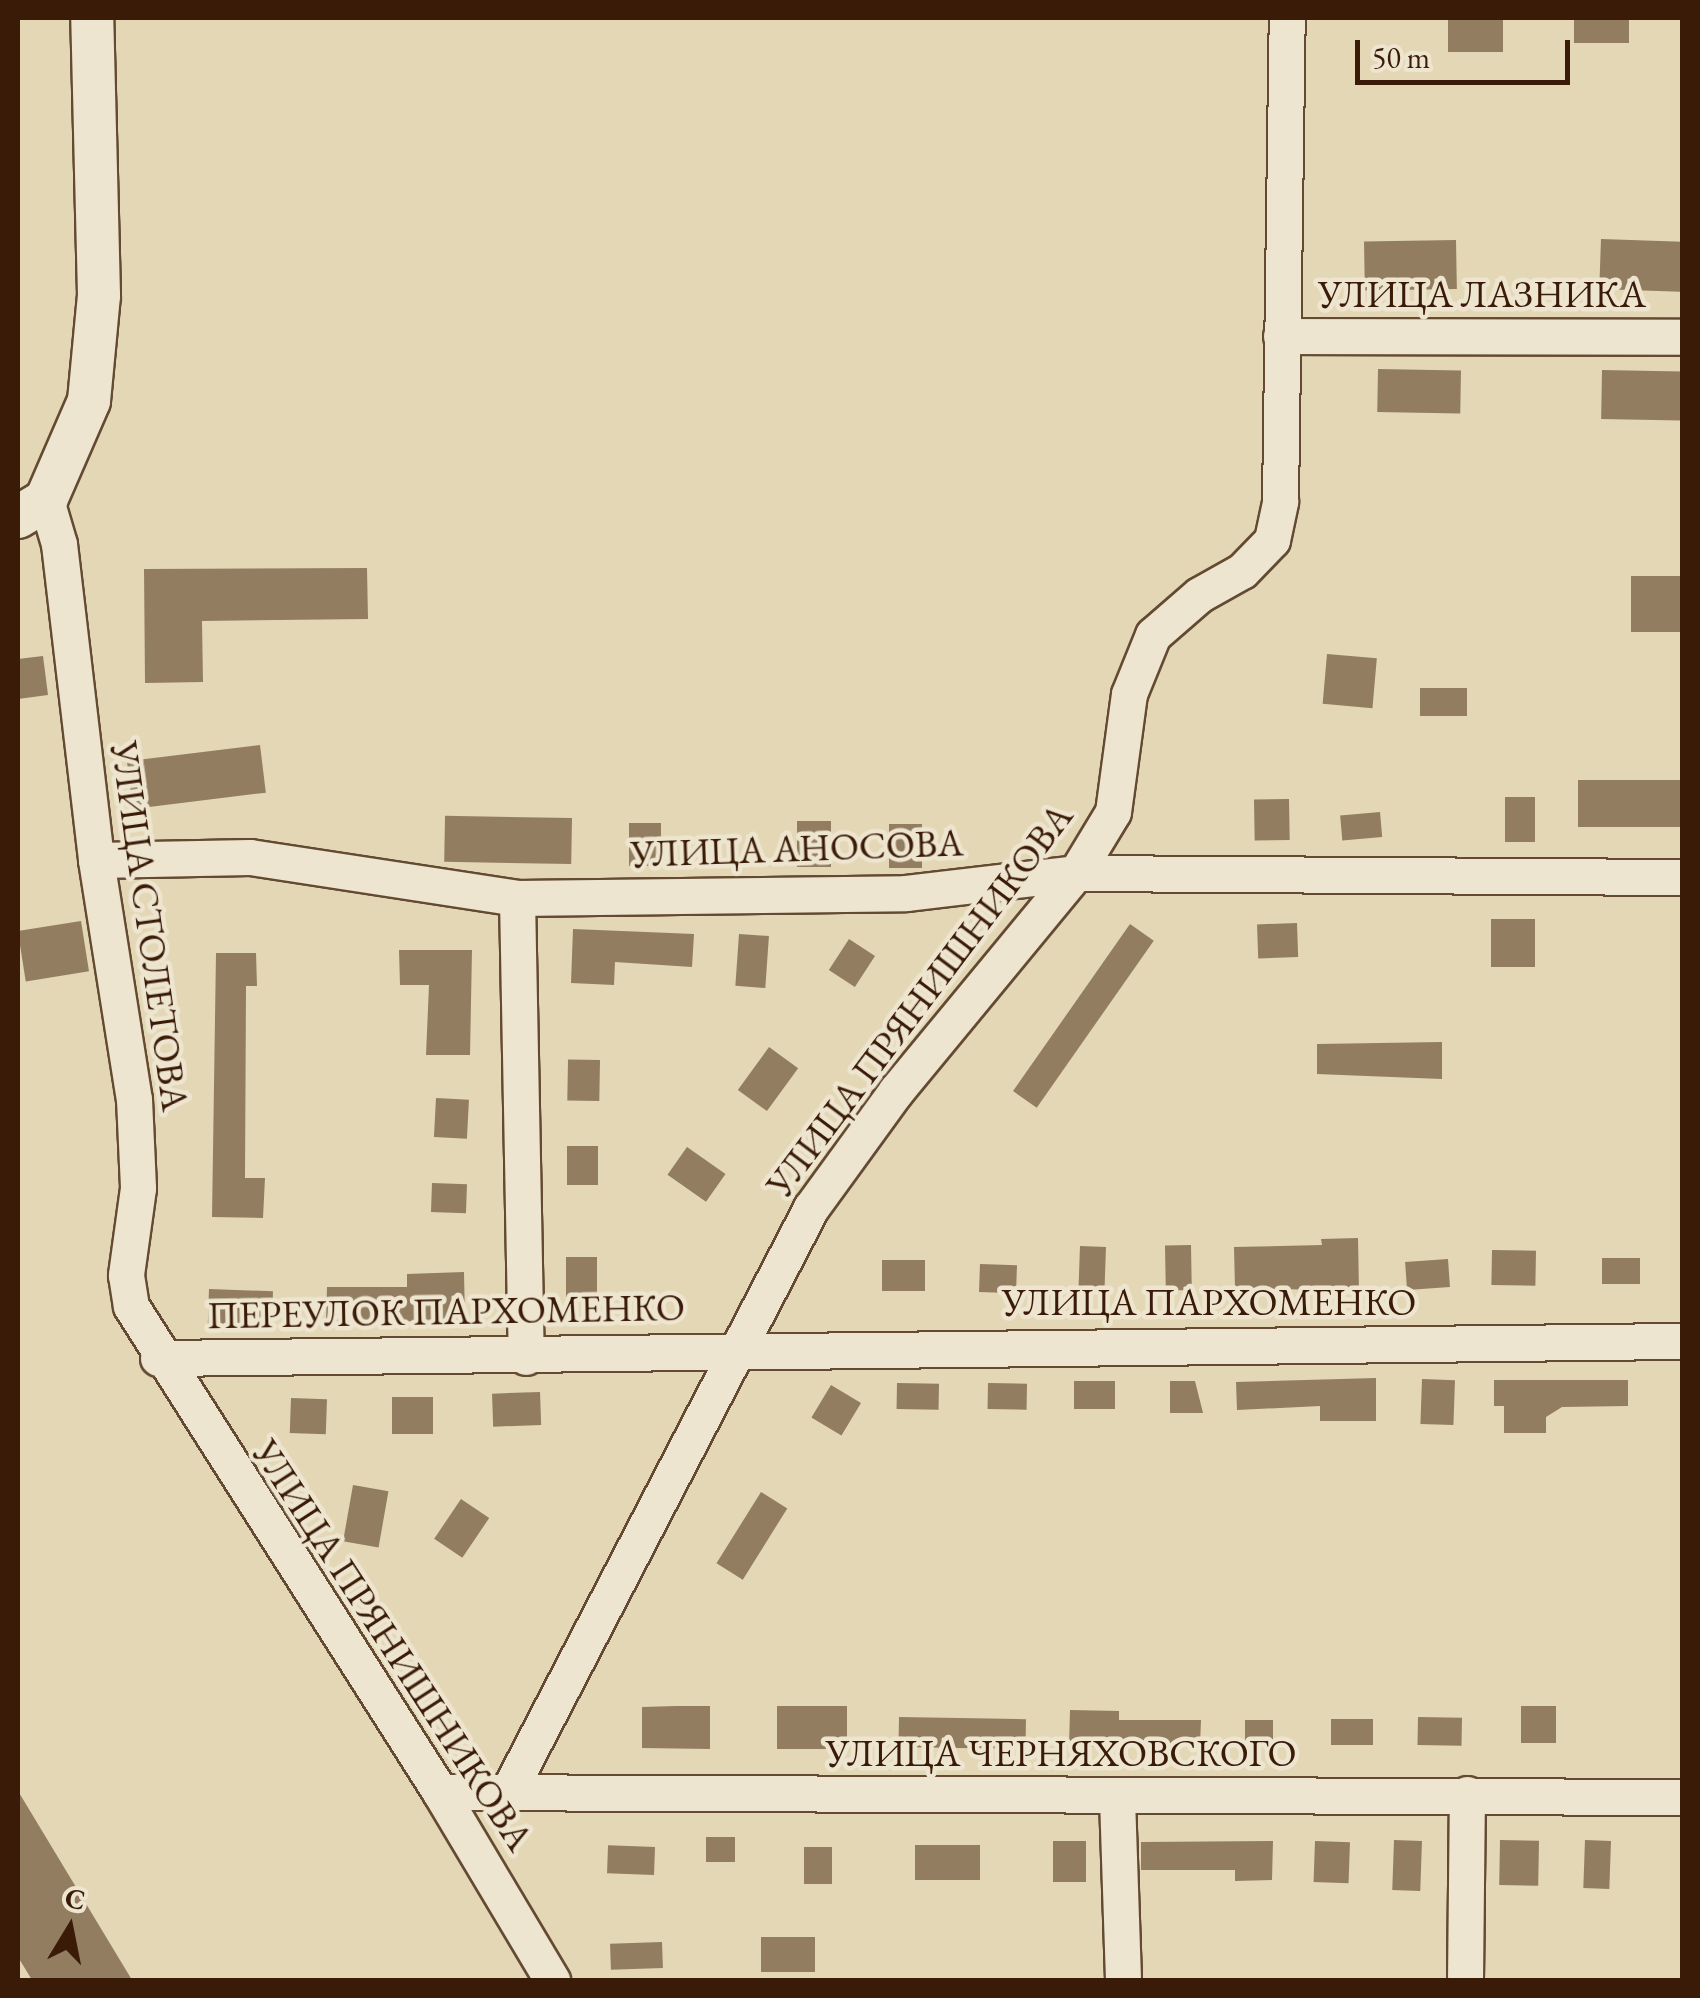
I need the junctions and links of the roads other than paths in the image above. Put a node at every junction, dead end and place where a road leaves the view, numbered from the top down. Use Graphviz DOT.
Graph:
graph roads {
  1 [pos="92,18"];
  2 [pos="1287,18"];
  3 [pos="1281,336"];
  4 [pos="1682,337"];
  5 [pos="32,508"];
  6 [pos="96,860"];
  7 [pos="1076,873"];
  8 [pos="1682,877"];
  9 [pos="517,898"];
  10 [pos="1682,1341"];
  11 [pos="736,1348"];
  12 [pos="526,1357"];
  13 [pos="158,1358"];
  14 [pos="440,1792"];
  15 [pos="508,1792"];
  16 [pos="1466,1794"];
  17 [pos="1682,1797"];
  18 [pos="1118,1798"];
  19 [pos="552,1980"];
  20 [pos="1123,1980"];
  21 [pos="1465,1980"];
  1 -- 5 [label="street"];
  2 -- 3 [label="street, УЛИЦА ПРЯНИШНИКОВА"];
  3 -- 4 [label="street, УЛИЦА ЛАЗНИКА"];
  3 -- 7 [label="street, УЛИЦА ПРЯНИШНИКОВА"];
  5 -- 6 [label="street, УЛИЦА СТОЛЕТОВА"];
  6 -- 9 [label="street, УЛИЦА АНОСОВА"];
  6 -- 13 [label="street, УЛИЦА СТОЛЕТОВА"];
  7 -- 8 [label="street, УЛИЦА АНОСОВА"];
  7 -- 9 [label="street, УЛИЦА АНОСОВА"];
  7 -- 11 [label="street, УЛИЦА ПРЯНИШНИКОВА"];
  9 -- 12 [label="street"];
  10 -- 11 [label="street, УЛИЦА ПАРХОМЕНКО"];
  11 -- 12 [label="street, ПЕРЕУЛОК ПАРХОМЕНКО"];
  11 -- 15 [label="street, УЛИЦА ПРЯНИШНИКОВА"];
  12 -- 13 [label="street, ПЕРЕУЛОК ПАРХОМЕНКО"];
  13 -- 14 [label="street, УЛИЦА ПРЯНИШНИКОВА"];
  14 -- 15 [label="street, УЛИЦА ЧЕРНЯХОВСКОГО"];
  14 -- 19 [label="street, УЛИЦА ПРЯНИШНИКОВА"];
  15 -- 18 [label="street, УЛИЦА ЧЕРНЯХОВСКОГО"];
  16 -- 17 [label="street, УЛИЦА ЧЕРНЯХОВСКОГО"];
  16 -- 18 [label="street, УЛИЦА ЧЕРНЯХОВСКОГО"];
  16 -- 21 [label="street"];
  18 -- 20 [label="street"];
}
